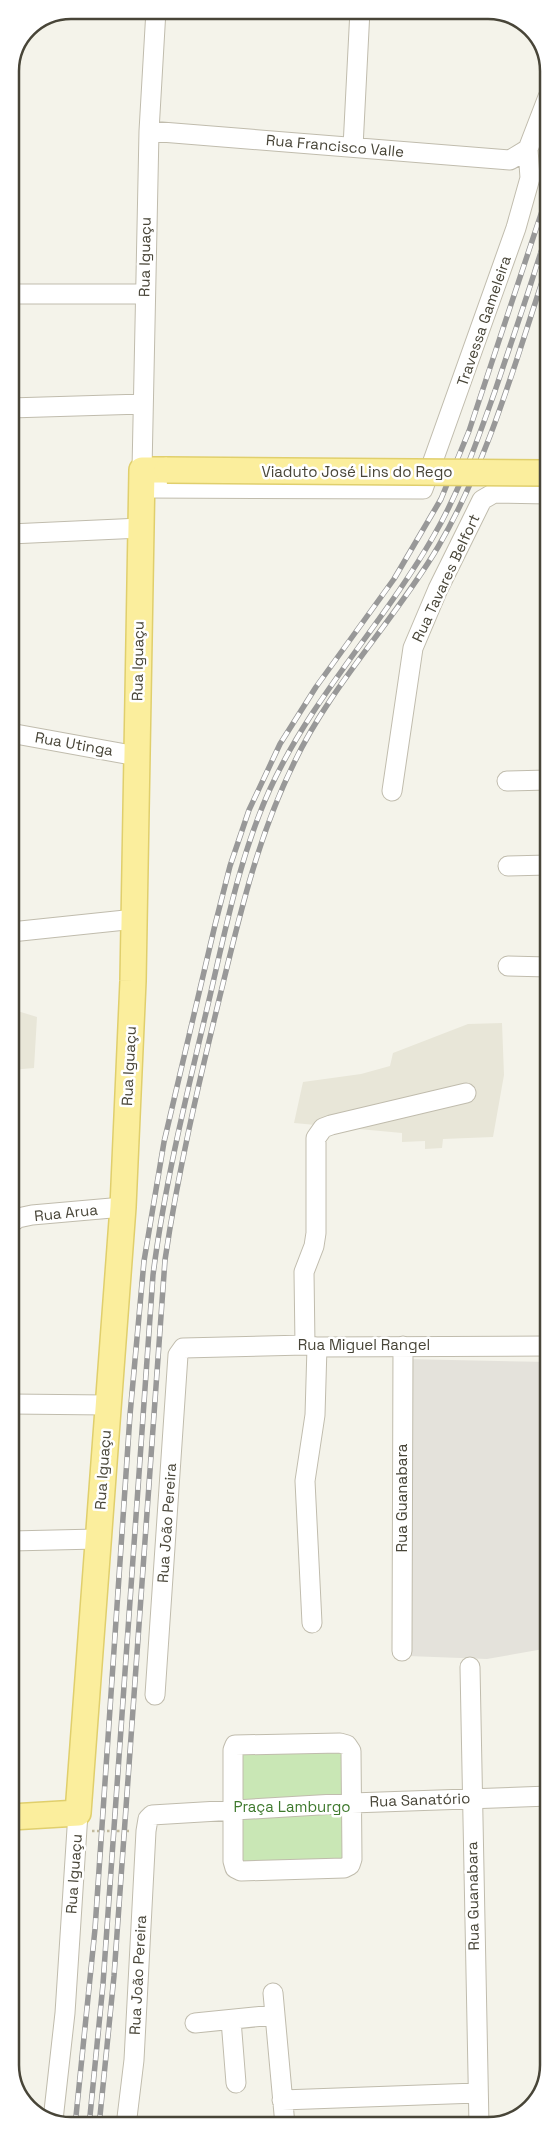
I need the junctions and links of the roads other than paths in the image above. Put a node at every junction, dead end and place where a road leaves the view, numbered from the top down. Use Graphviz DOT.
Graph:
graph roads {
  1 [pos="155,19"];
  2 [pos="360,19"];
  3 [pos="540,115"];
  4 [pos="149,131"];
  5 [pos="353,147"];
  6 [pos="524,152"];
  7 [pos="19,294"];
  8 [pos="144,294"];
  9 [pos="143,404"];
  10 [pos="19,408"];
  11 [pos="540,473"];
  12 [pos="142,479"];
  13 [pos="540,494"];
  14 [pos="141,528"];
  15 [pos="19,534"];
  16 [pos="19,735"];
  17 [pos="137,756"];
  18 [pos="540,780"];
  19 [pos="507,781"];
  20 [pos="392,791"];
  21 [pos="540,865"];
  22 [pos="508,866"];
  23 [pos="135,919"];
  24 [pos="19,931"];
  25 [pos="508,966"];
  26 [pos="540,966"];
  27 [pos="466,1093"];
  28 [pos="122,1207"];
  29 [pos="19,1218"];
  30 [pos="311,1346"];
  31 [pos="403,1346"];
  32 [pos="540,1346"];
  33 [pos="180,1350"];
  34 [pos="19,1404"];
  35 [pos="107,1405"];
  36 [pos="97,1539"];
  37 [pos="19,1542"];
  38 [pos="312,1623"];
  39 [pos="402,1651"];
  40 [pos="470,1667"];
  41 [pos="155,1695"];
  42 [pos="540,1796"];
  43 [pos="472,1799"];
  44 [pos="352,1803"];
  45 [pos="232,1809"];
  46 [pos="19,1818"];
  47 [pos="78,1822"];
  48 [pos="146,1827"];
  49 [pos="273,1993"];
  50 [pos="274,2015"];
  51 [pos="231,2020"];
  52 [pos="195,2023"];
  53 [pos="236,2083"];
  54 [pos="477,2094"];
  55 [pos="282,2100"];
  56 [pos="54,2114"];
  57 [pos="127,2117"];
  58 [pos="284,2117"];
  59 [pos="478,2117"];
  1 -- 4 [label="street, Rua Iguaçu"];
  2 -- 5 [label="street"];
  3 -- 6 [label="street"];
  4 -- 5 [label="street, Rua Francisco Valle"];
  4 -- 8 [label="street, Rua Iguaçu"];
  5 -- 6 [label="street, Rua Francisco Valle"];
  6 -- 12 [label="street, Travessa Gameleira"];
  7 -- 8 [label="street"];
  8 -- 9 [label="street, Rua Iguaçu"];
  9 -- 10 [label="street"];
  9 -- 12 [label="street, Rua Iguaçu"];
  11 -- 12 [label="main road, Viaduto José Lins do Rego, bridge"];
  12 -- 14 [label="main road, Rua Iguaçu"];
  13 -- 20 [label="street, Rua Tavares Belfort"];
  14 -- 15 [label="street"];
  14 -- 17 [label="main road, Rua Iguaçu"];
  16 -- 17 [label="street, Rua Utinga"];
  17 -- 23 [label="main road, Rua Iguaçu"];
  18 -- 19 [label="street"];
  21 -- 22 [label="street"];
  23 -- 24 [label="street"];
  23 -- 28 [label="main road, Rua Iguaçu"];
  25 -- 26 [label="street"];
  27 -- 30 [label="street"];
  28 -- 29 [label="street, Rua Arua"];
  28 -- 35 [label="main road, Rua Iguaçu"];
  30 -- 31 [label="street, Rua Miguel Rangel"];
  30 -- 33 [label="street, Rua Miguel Rangel"];
  30 -- 38 [label="street"];
  31 -- 32 [label="street, Rua Miguel Rangel"];
  31 -- 39 [label="street, Rua Guanabara"];
  33 -- 41 [label="street, Rua João Pereira"];
  34 -- 35 [label="street"];
  35 -- 36 [label="main road, Rua Iguaçu"];
  36 -- 37 [label="street"];
  36 -- 47 [label="main road, Rua Iguaçu"];
  40 -- 43 [label="street, Rua Guanabara"];
  42 -- 43 [label="street, Rua Sanatório"];
  43 -- 44 [label="street, Rua Sanatório"];
  43 -- 54 [label="street, Rua Guanabara"];
  44 -- 45 [label="street, Rua Sanatório"];
  44 -- 45 [label="street"];
  44 -- 45 [label="street"];
  45 -- 48 [label="street, Rua Sanatório"];
  46 -- 47 [label="main road"];
  47 -- 56 [label="street, Rua Iguaçu"];
  48 -- 57 [label="street, Rua João Pereira"];
  49 -- 50 [label="street"];
  50 -- 51 [label="street"];
  50 -- 55 [label="street"];
  51 -- 52 [label="street"];
  51 -- 53 [label="street"];
  54 -- 55 [label="street"];
  54 -- 59 [label="street, Rua Guanabara"];
  55 -- 58 [label="street"];
}
